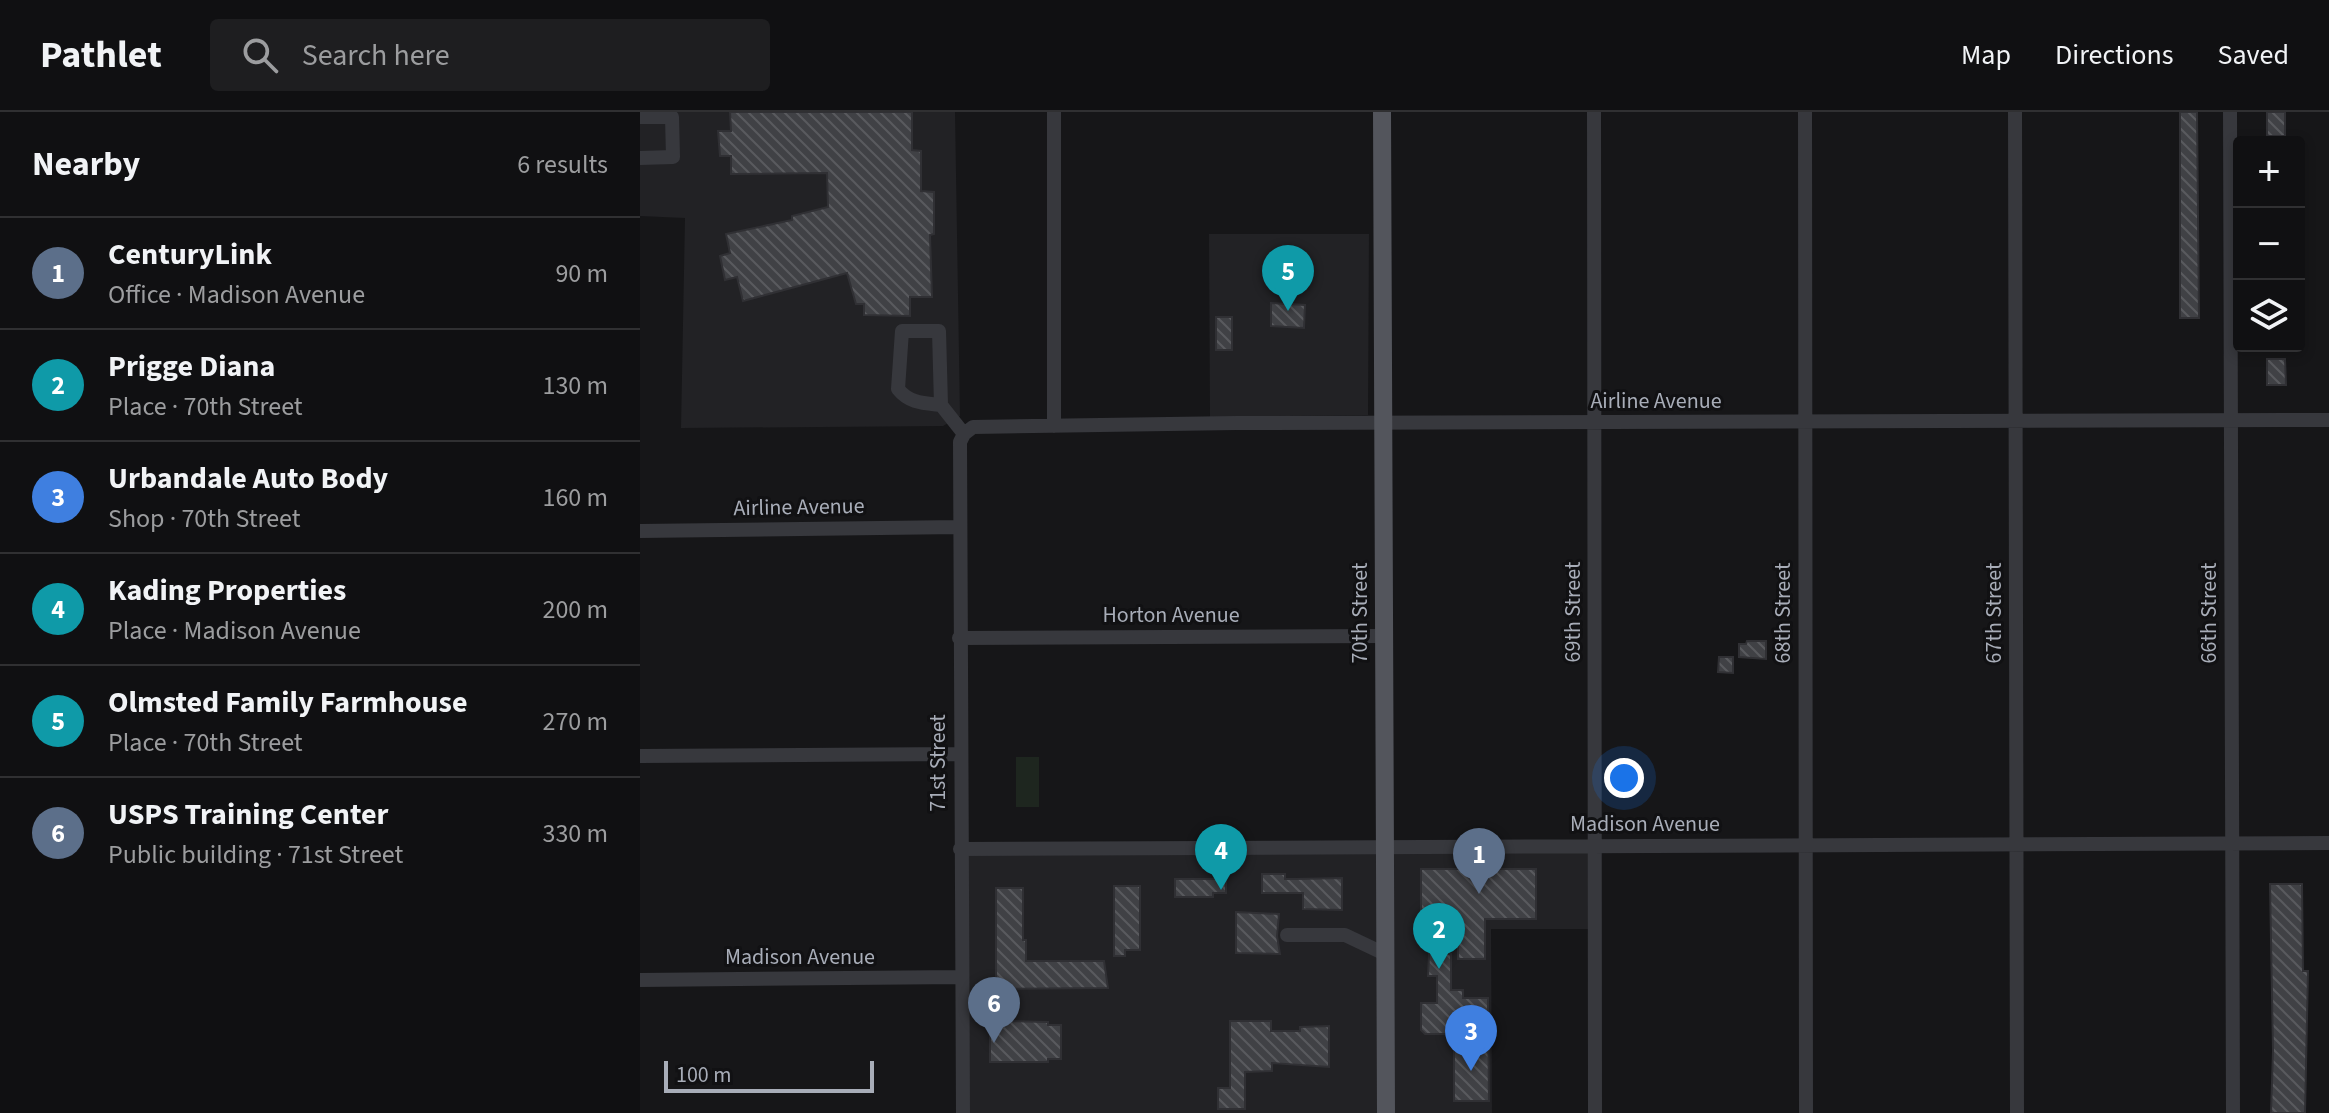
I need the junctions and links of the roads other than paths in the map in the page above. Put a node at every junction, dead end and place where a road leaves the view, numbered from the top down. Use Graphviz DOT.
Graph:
graph roads {
  1 [pos="1054,112"];
  2 [pos="1382,112"];
  3 [pos="1594,112"];
  4 [pos="1805,112"];
  5 [pos="2015,112"];
  6 [pos="2230,112"];
  7 [pos="640,117"];
  8 [pos="640,158"];
  9 [pos="941,405"];
  10 [pos="2231,420"];
  11 [pos="2329,420"];
  12 [pos="1805,422"];
  13 [pos="2016,422"];
  14 [pos="1595,423"];
  15 [pos="1383,424"];
  16 [pos="1054,426"];
  17 [pos="964,434"];
  18 [pos="959,527"];
  19 [pos="640,531"];
  20 [pos="1384,636"];
  21 [pos="959,638"];
  22 [pos="959,754"];
  23 [pos="640,756"];
  24 [pos="2329,843"];
  25 [pos="2232,844"];
  26 [pos="1805,845"];
  27 [pos="2016,845"];
  28 [pos="1595,846"];
  29 [pos="1385,847"];
  30 [pos="960,849"];
  31 [pos="1287,935"];
  32 [pos="1385,954"];
  33 [pos="961,977"];
  34 [pos="640,980"];
  35 [pos="963,1113"];
  36 [pos="1386,1113"];
  37 [pos="1595,1113"];
  38 [pos="1806,1113"];
  39 [pos="2017,1113"];
  40 [pos="2233,1113"];
  1 -- 16 [label="street"];
  2 -- 15 [label="main road, 70th Street"];
  3 -- 14 [label="street, 69th Street"];
  4 -- 12 [label="street, 68th Street"];
  5 -- 13 [label="street, 67th Street"];
  6 -- 10 [label="street, 66th Street"];
  7 -- 8 [label="street"];
  9 -- 9 [label="street"];
  9 -- 17 [label="street"];
  10 -- 11 [label="street, Airline Avenue"];
  10 -- 13 [label="street, Airline Avenue"];
  10 -- 25 [label="street, 66th Street"];
  12 -- 13 [label="street, Airline Avenue"];
  12 -- 14 [label="street, Airline Avenue"];
  12 -- 26 [label="street, 68th Street"];
  13 -- 27 [label="street, 67th Street"];
  14 -- 15 [label="street, Airline Avenue"];
  14 -- 28 [label="street, 69th Street"];
  15 -- 16 [label="street, Airline Avenue"];
  15 -- 20 [label="main road, 70th Street"];
  16 -- 17 [label="street, Airline Avenue"];
  17 -- 18 [label="street, 71st Street"];
  18 -- 19 [label="street, Airline Avenue"];
  18 -- 21 [label="street, 71st Street"];
  20 -- 21 [label="street, Horton Avenue"];
  20 -- 29 [label="main road, 70th Street"];
  21 -- 22 [label="street, 71st Street"];
  22 -- 23 [label="street"];
  22 -- 30 [label="street, 71st Street"];
  24 -- 25 [label="street, Madison Avenue"];
  25 -- 27 [label="street, Madison Avenue"];
  25 -- 40 [label="street, 66th Street"];
  26 -- 27 [label="street, Madison Avenue"];
  26 -- 28 [label="street, Madison Avenue"];
  26 -- 38 [label="street, 68th Street"];
  27 -- 39 [label="street, 67th Street"];
  28 -- 29 [label="street, Madison Avenue"];
  28 -- 37 [label="street, 69th Street"];
  29 -- 30 [label="street, Madison Avenue"];
  29 -- 32 [label="main road, 70th Street"];
  30 -- 33 [label="street, 71st Street"];
  31 -- 32 [label="street"];
  32 -- 36 [label="main road, 70th Street"];
  33 -- 34 [label="street, Madison Avenue"];
  33 -- 35 [label="street, 71st Street"];
}
